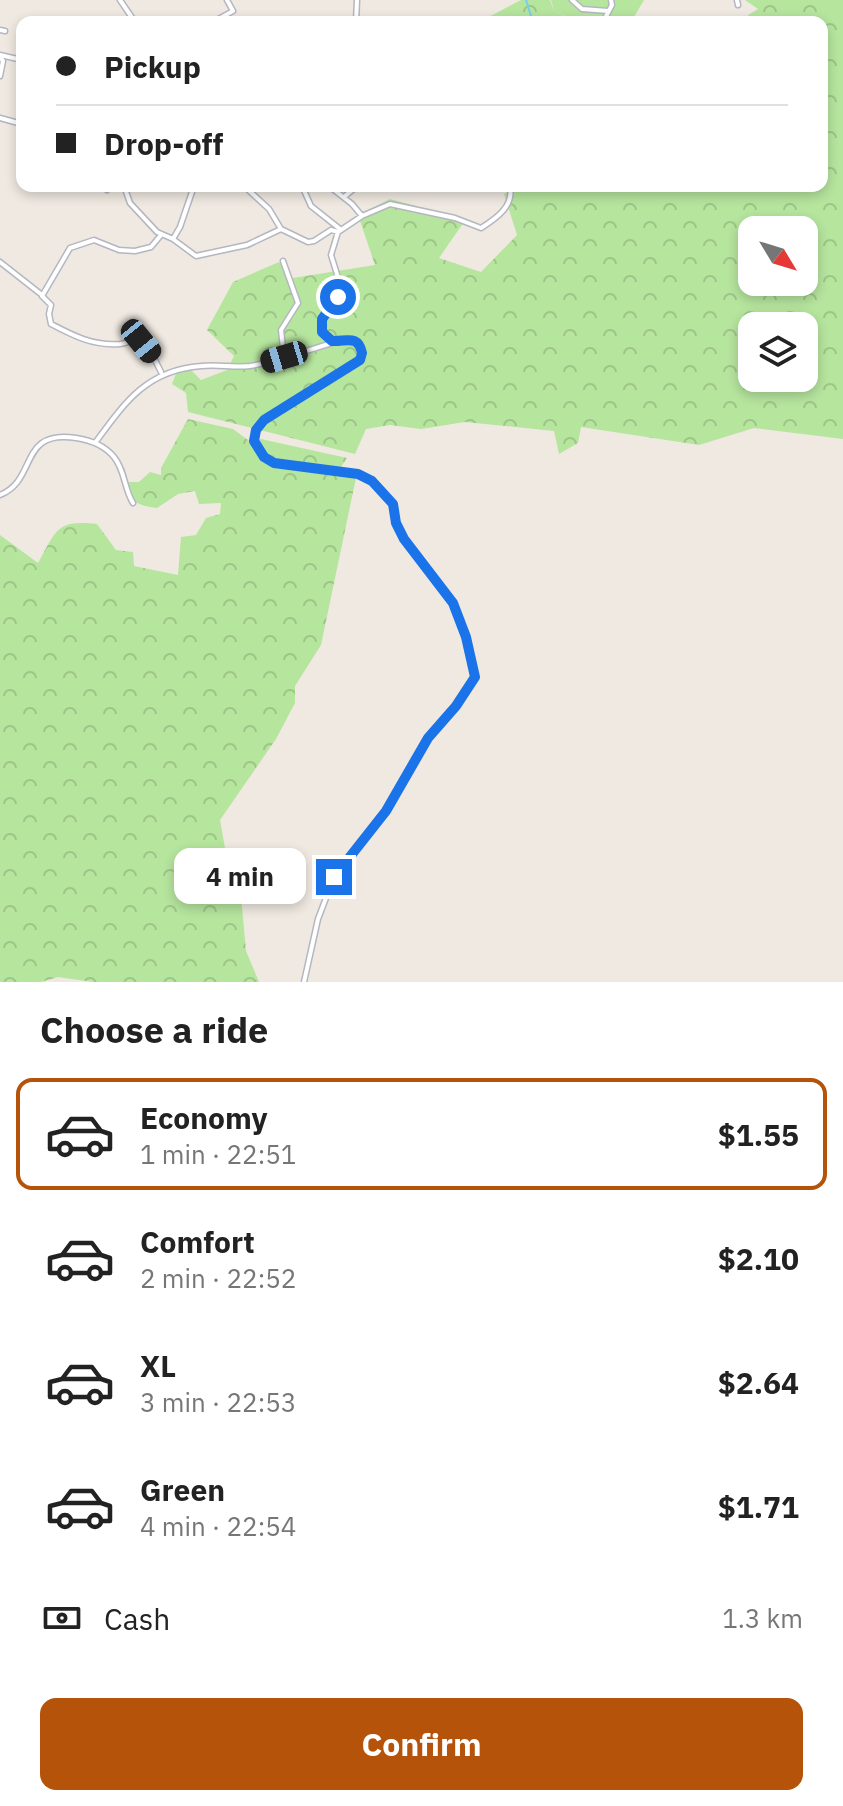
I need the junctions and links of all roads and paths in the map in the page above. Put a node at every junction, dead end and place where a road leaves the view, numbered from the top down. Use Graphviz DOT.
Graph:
graph roads {
  1 [pos="227,0"];
  2 [pos="572,0"];
  3 [pos="611,0"];
  4 [pos="608,11"];
  5 [pos="224,16"];
  6 [pos="606,16"];
  7 [pos="0,56"];
  8 [pos="0,76"];
  9 [pos="127,192"];
  10 [pos="192,192"];
  11 [pos="251,192"];
  12 [pos="305,192"];
  13 [pos="337,192"];
  14 [pos="350,192"];
  15 [pos="511,192"];
  16 [pos="344,197"];
  17 [pos="362,216"];
  18 [pos="281,229"];
  19 [pos="339,231"];
  20 [pos="161,235"];
  21 [pos="173,239"];
  22 [pos="283,261"];
  23 [pos="0,262"];
  24 [pos="42,296"];
  25 [pos="336,342"];
  26 [pos="284,357"];
  27 [pos="161,373"];
  28 [pos="95,443"];
  29 [pos="0,495"];
  30 [pos="133,503"];
  31 [pos="304,982"];
  1 -- 5 [label="street"];
  2 -- 4 [label="street"];
  3 -- 4 [label="street"];
  4 -- 6 [label="street"];
  7 -- 8 [label="street"];
  9 -- 20 [label="street"];
  10 -- 21 [label="street"];
  11 -- 18 [label="street"];
  12 -- 19 [label="street"];
  13 -- 16 [label="street"];
  14 -- 16 [label="street"];
  15 -- 17 [label="street"];
  16 -- 17 [label="street"];
  17 -- 19 [label="street"];
  18 -- 19 [label="street"];
  18 -- 21 [label="street"];
  19 -- 25 [label="street"];
  20 -- 21 [label="street"];
  20 -- 24 [label="street"];
  22 -- 26 [label="street"];
  23 -- 24 [label="street"];
  24 -- 27 [label="street"];
  25 -- 26 [label="street"];
  25 -- 31 [label="street"];
  26 -- 27 [label="street"];
  27 -- 28 [label="street"];
  28 -- 29 [label="street"];
  28 -- 30 [label="street"];
}
